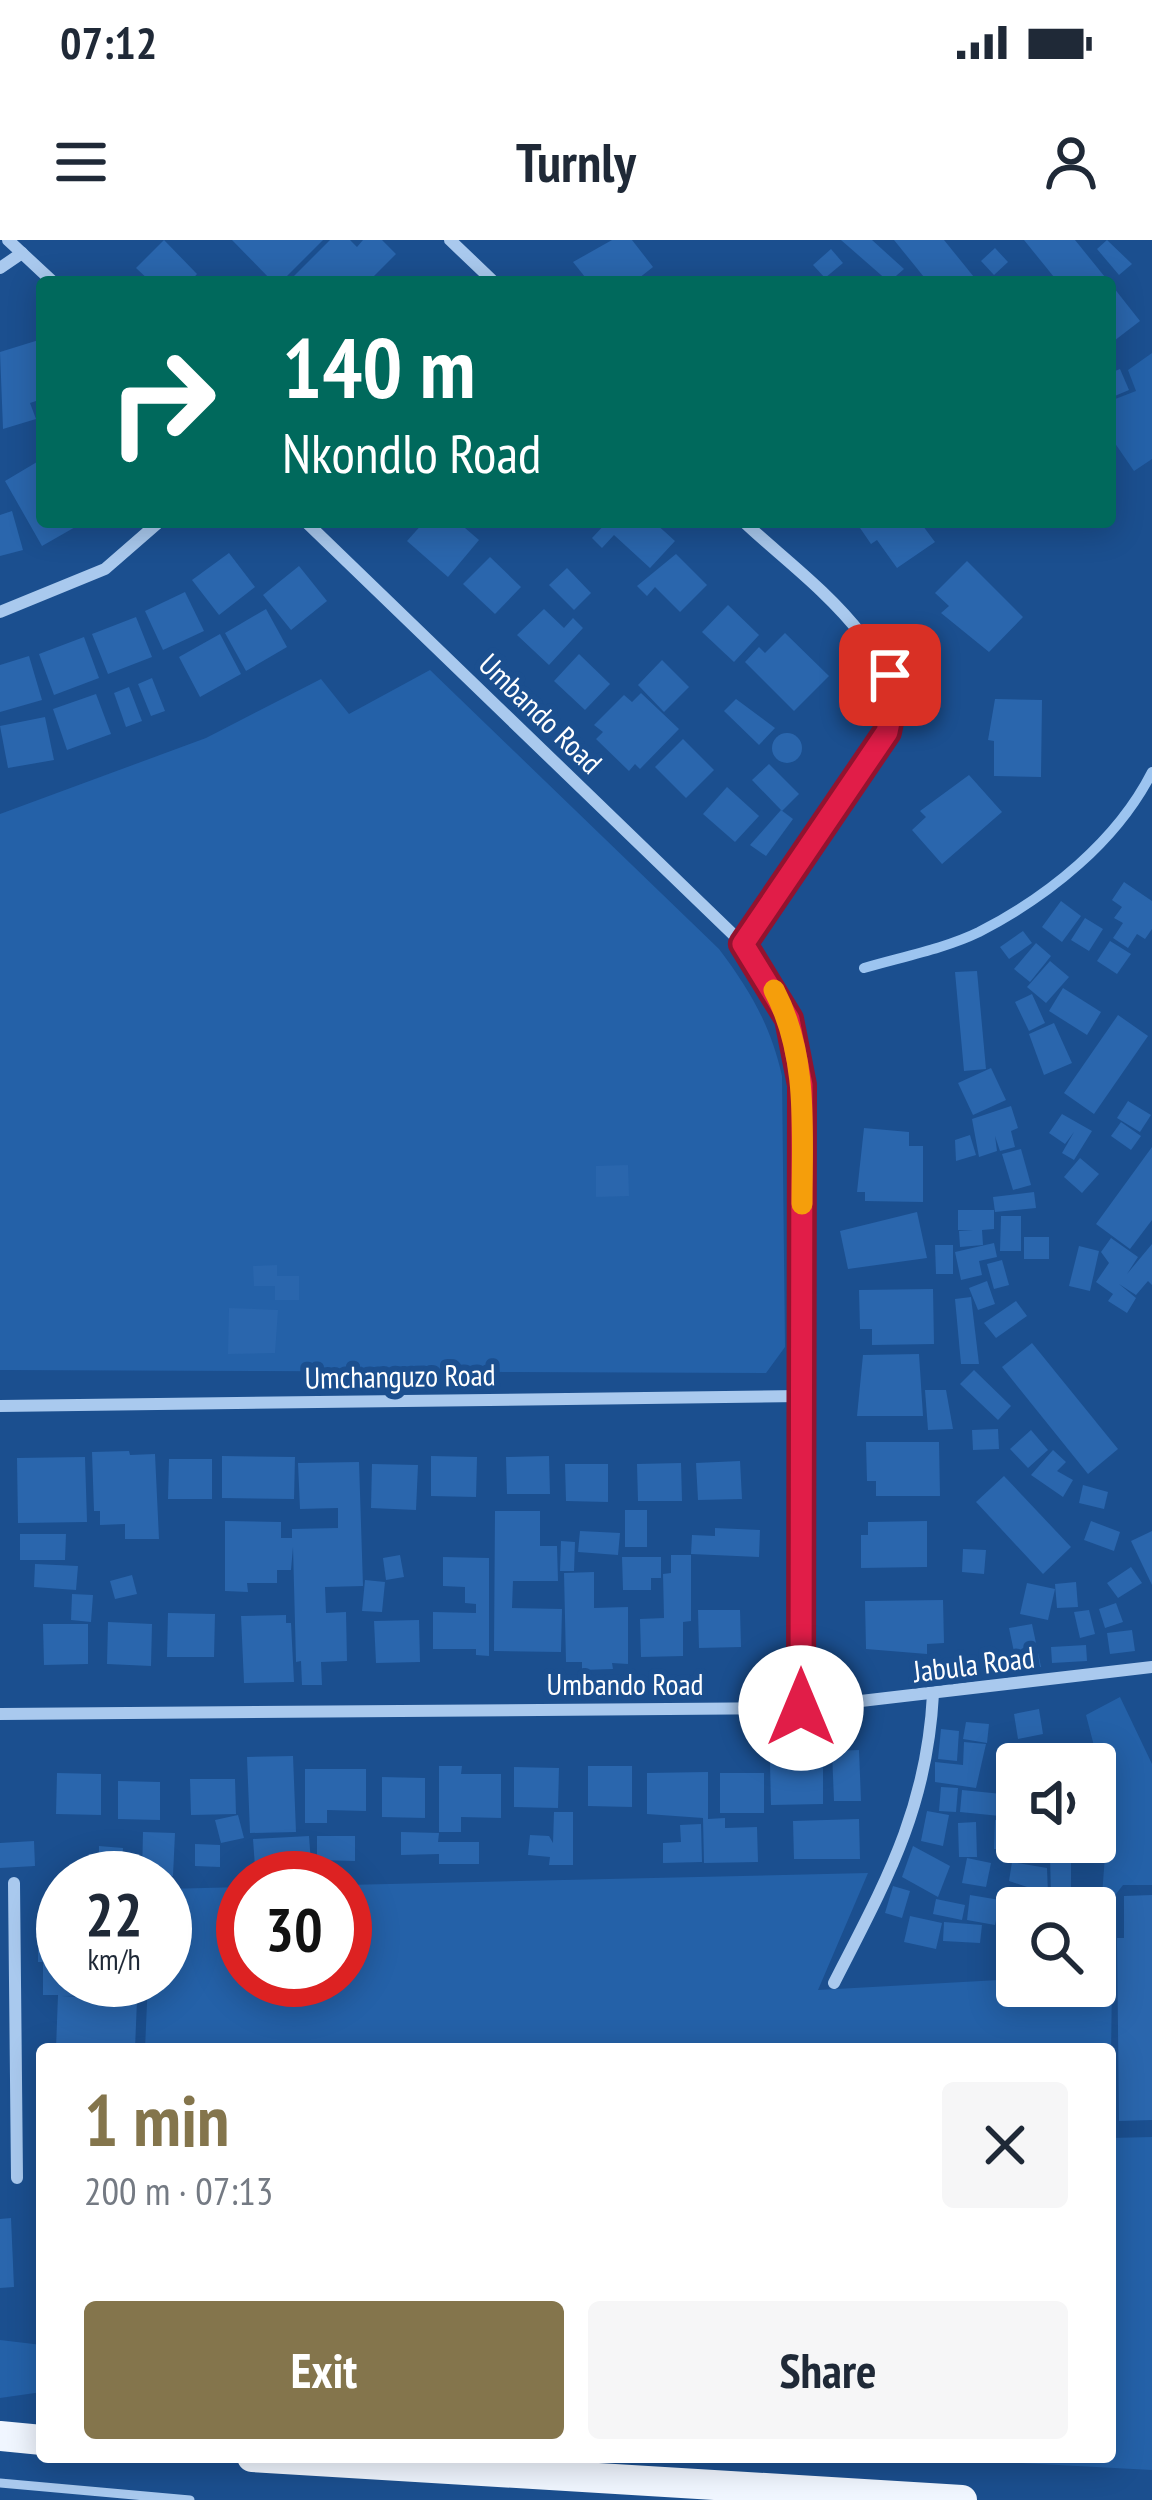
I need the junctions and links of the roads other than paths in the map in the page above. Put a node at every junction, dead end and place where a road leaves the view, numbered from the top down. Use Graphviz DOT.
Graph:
graph roads {
  1 [pos="8,240"];
  2 [pos="450,240"];
  3 [pos="22,253"];
  4 [pos="0,268"];
  5 [pos="47,276"];
  6 [pos="488,276"];
  7 [pos="152,528"];
  8 [pos="313,528"];
  9 [pos="750,528"];
  10 [pos="0,612"];
  11 [pos="743,944"];
  12 [pos="801,1396"];
  13 [pos="0,1406"];
  14 [pos="1152,1666"];
  15 [pos="933,1694"];
  16 [pos="801,1708"];
  17 [pos="0,1714"];
  18 [pos="14,1882"];
  19 [pos="834,1983"];
  20 [pos="7,1998"];
  21 [pos="16,2178"];
  22 [pos="349,2463"];
  23 [pos="0,2483"];
  24 [pos="190,2500"];
  25 [pos="962,2500"];
  1 -- 3 [label="street"];
  2 -- 6 [label="street"];
  3 -- 4 [label="street"];
  3 -- 5 [label="street"];
  7 -- 10 [label="street"];
  8 -- 11 [label="street, Umbando Road"];
  9 -- 11 [label="street"];
  11 -- 12 [label="street, Umbando Road"];
  12 -- 13 [label="street, Umchanguzo Road"];
  12 -- 16 [label="street, Umbando Road"];
  14 -- 15 [label="street, Jabula Road"];
  15 -- 16 [label="street, Jabula Road"];
  15 -- 19 [label="street"];
  16 -- 17 [label="street, Umbando Road"];
  18 -- 20 [label="street"];
  20 -- 21 [label="street"];
  22 -- 25 [label="main road"];
  23 -- 24 [label="lane"];
}
